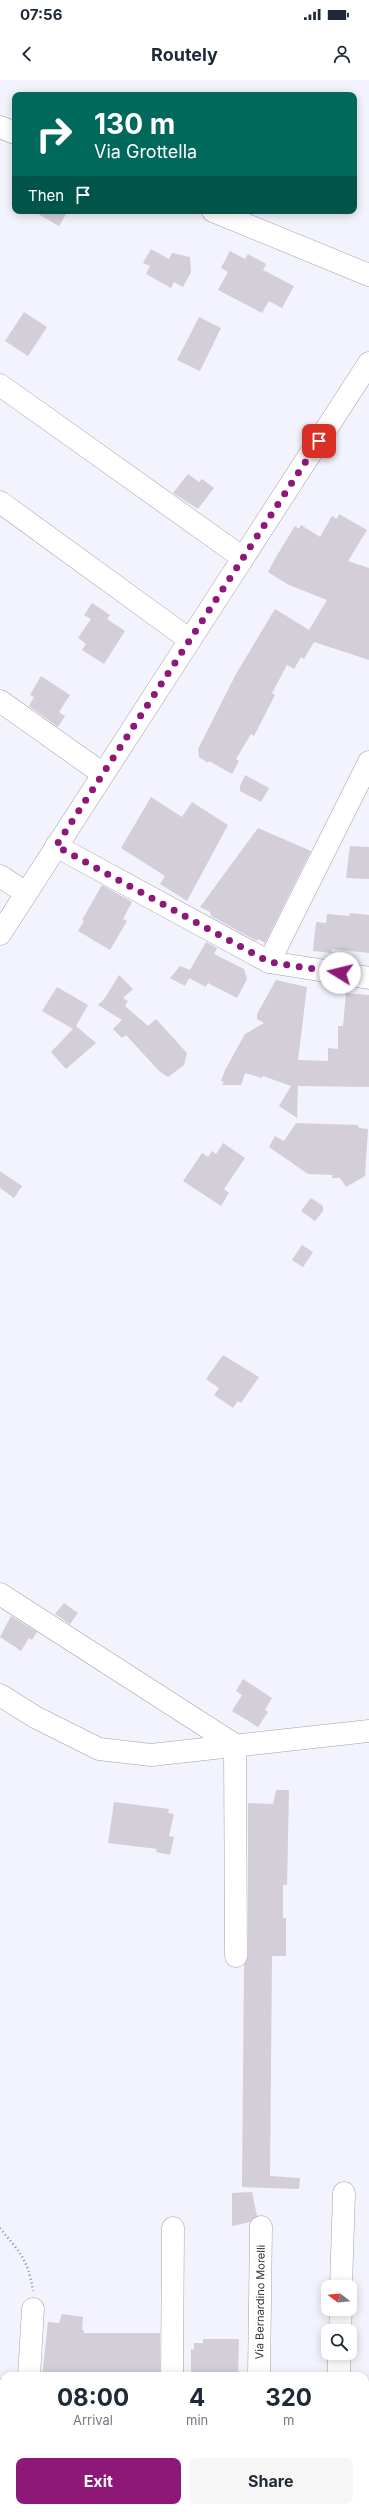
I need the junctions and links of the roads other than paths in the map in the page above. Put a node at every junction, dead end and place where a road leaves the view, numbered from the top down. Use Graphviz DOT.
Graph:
graph roads {
  1 [pos="0,127"];
  2 [pos="12,132"];
  3 [pos="220,214"];
  4 [pos="369,275"];
  5 [pos="369,363"];
  6 [pos="0,385"];
  7 [pos="0,502"];
  8 [pos="243,558"];
  9 [pos="190,640"];
  10 [pos="0,701"];
  11 [pos="369,762"];
  12 [pos="103,774"];
  13 [pos="361,797"];
  14 [pos="56,846"];
  15 [pos="0,876"];
  16 [pos="26,894"];
  17 [pos="0,934"];
  18 [pos="269,962"];
  19 [pos="369,978"];
  20 [pos="0,1594"];
  21 [pos="0,1695"];
  22 [pos="369,1731"];
  23 [pos="235,1745"];
  24 [pos="236,1956"];
  25 [pos="344,2193"];
  26 [pos="262,2227"];
  27 [pos="173,2228"];
  28 [pos="342,2280"];
  29 [pos="33,2309"];
  30 [pos="339,2360"];
  31 [pos="29,2372"];
  32 [pos="172,2372"];
  33 [pos="258,2372"];
  34 [pos="339,2372"];
  1 -- 2 [label="street"];
  3 -- 4 [label="street"];
  5 -- 8 [label="street"];
  6 -- 8 [label="street"];
  7 -- 9 [label="street"];
  8 -- 9 [label="street"];
  9 -- 12 [label="street"];
  10 -- 12 [label="street"];
  11 -- 13 [label="street"];
  12 -- 14 [label="street"];
  13 -- 18 [label="street"];
  14 -- 16 [label="street"];
  14 -- 18 [label="street"];
  15 -- 16 [label="street"];
  16 -- 17 [label="street"];
  18 -- 19 [label="street"];
  20 -- 23 [label="street"];
  21 -- 23 [label="street"];
  22 -- 23 [label="street"];
  23 -- 24 [label="street"];
  25 -- 28 [label="street"];
  26 -- 33 [label="street, Via Bernardino Morelli"];
  27 -- 32 [label="street"];
  29 -- 31 [label="street"];
  30 -- 34 [label="street"];
}
